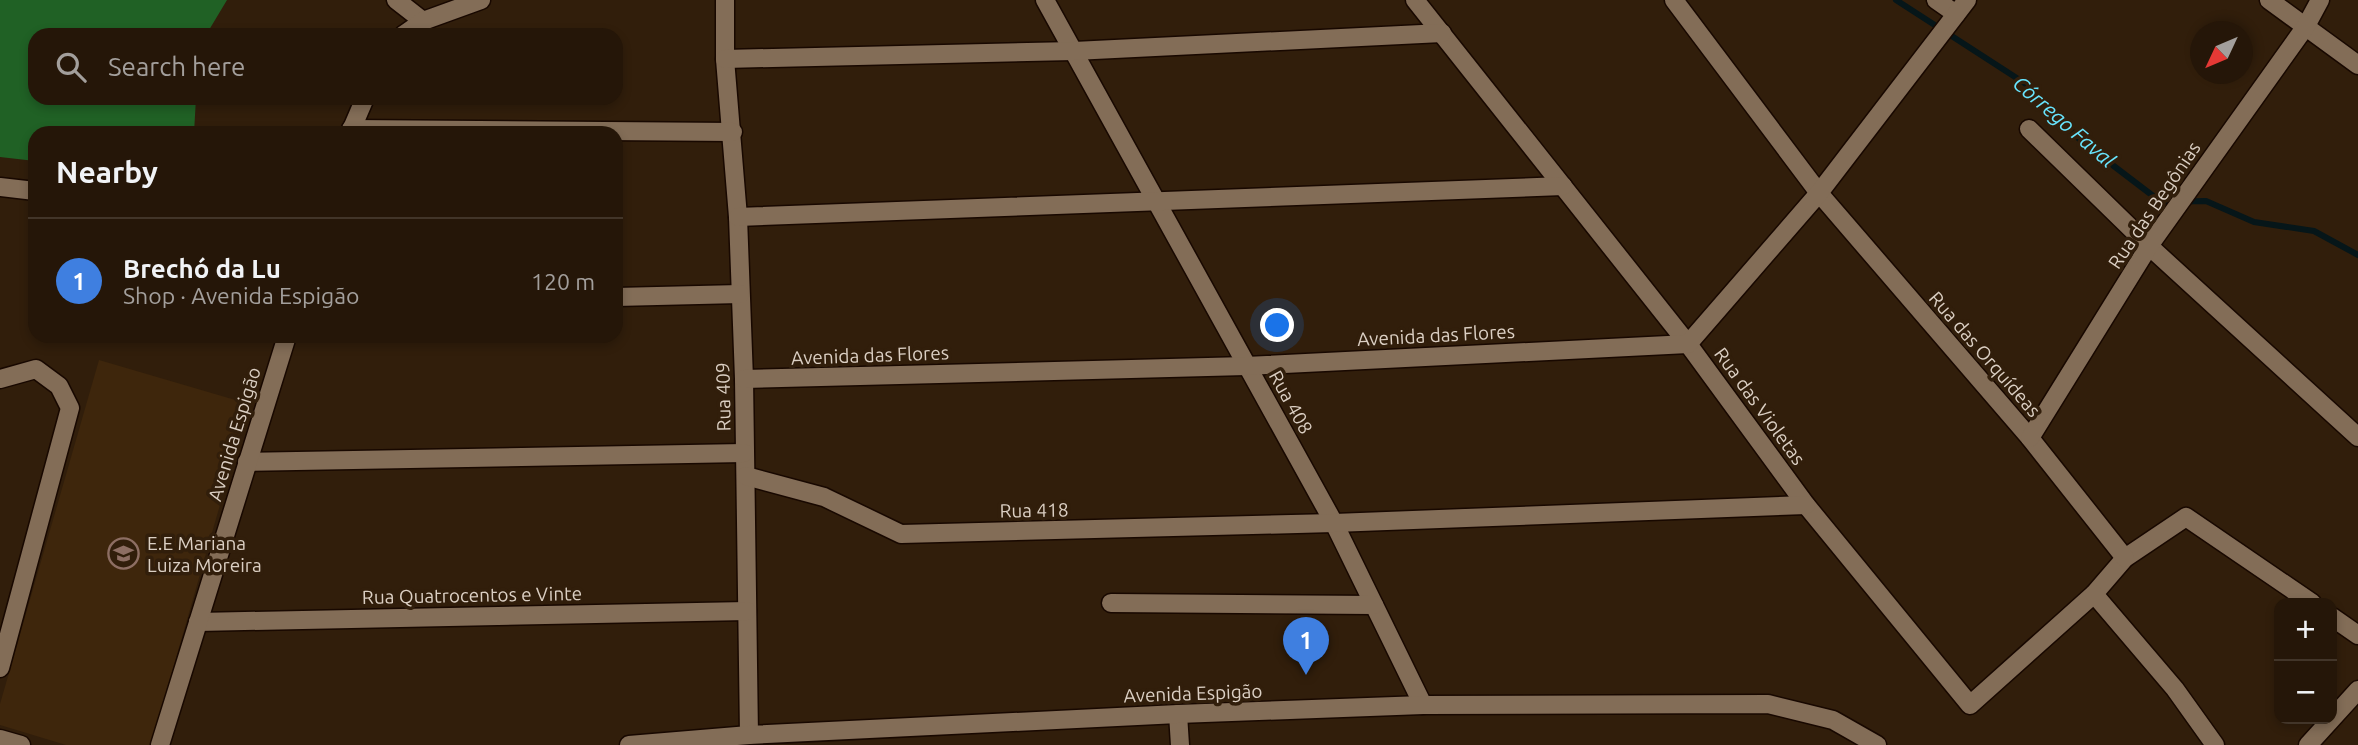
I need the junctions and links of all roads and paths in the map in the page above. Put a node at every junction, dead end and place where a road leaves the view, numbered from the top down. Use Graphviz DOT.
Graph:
graph roads {
  1 [pos="396,0"];
  2 [pos="481,0"];
  3 [pos="725,0"];
  4 [pos="1045,0"];
  5 [pos="1415,0"];
  6 [pos="1674,0"];
  7 [pos="1936,0"];
  8 [pos="2269,0"];
  9 [pos="2320,0"];
  10 [pos="1962,7"];
  11 [pos="423,21"];
  12 [pos="2306,26"];
  13 [pos="413,28"];
  14 [pos="1442,33"];
  15 [pos="1074,51"];
  16 [pos="725,59"];
  17 [pos="2358,65"];
  18 [pos="362,105"];
  19 [pos="353,126"];
  20 [pos="2029,130"];
  21 [pos="623,132"];
  22 [pos="733,132"];
  23 [pos="0,187"];
  24 [pos="1563,187"];
  25 [pos="28,190"];
  26 [pos="1818,193"];
  27 [pos="1155,200"];
  28 [pos="738,218"];
  29 [pos="2149,246"];
  30 [pos="740,294"];
  31 [pos="623,297"];
  32 [pos="285,343"];
  33 [pos="1688,344"];
  34 [pos="1246,366"];
  35 [pos="0,379"];
  36 [pos="744,379"];
  37 [pos="2358,437"];
  38 [pos="2030,438"];
  39 [pos="744,453"];
  40 [pos="247,462"];
  41 [pos="746,475"];
  42 [pos="1806,505"];
  43 [pos="1334,523"];
  44 [pos="2125,558"];
  45 [pos="2094,594"];
  46 [pos="2305,598"];
  47 [pos="1111,603"];
  48 [pos="1374,605"];
  49 [pos="747,611"];
  50 [pos="2337,620"];
  51 [pos="198,622"];
  52 [pos="2358,635"];
  53 [pos="0,668"];
  54 [pos="2358,690"];
  55 [pos="1423,705"];
  56 [pos="1178,714"];
  57 [pos="749,735"];
  58 [pos="0,739"];
  59 [pos="21,745"];
  60 [pos="160,745"];
  61 [pos="629,745"];
  62 [pos="1180,745"];
  63 [pos="1877,745"];
  64 [pos="2215,745"];
  65 [pos="2308,745"];
  1 -- 11 [label="street"];
  2 -- 11 [label="street"];
  3 -- 16 [label="street, Rua 409"];
  4 -- 15 [label="street, Rua 408"];
  5 -- 14 [label="street, Rua das Violetas"];
  6 -- 26 [label="street, Rua das Orquídeas"];
  7 -- 10 [label="street"];
  8 -- 12 [label="street"];
  9 -- 12 [label="street, Rua das Begônias"];
  10 -- 26 [label="street"];
  11 -- 13 [label="street"];
  12 -- 17 [label="street"];
  12 -- 29 [label="street, Rua das Begônias"];
  14 -- 15 [label="street"];
  14 -- 24 [label="street, Rua das Violetas"];
  15 -- 16 [label="street"];
  15 -- 27 [label="street, Rua 408"];
  16 -- 22 [label="street, Rua 409"];
  18 -- 19 [label="street"];
  20 -- 29 [label="street"];
  21 -- 22 [label="street"];
  22 -- 28 [label="street, Rua 409"];
  23 -- 25 [label="street"];
  24 -- 27 [label="street"];
  24 -- 33 [label="street, Rua das Violetas"];
  26 -- 33 [label="street"];
  26 -- 38 [label="street, Rua das Orquídeas"];
  27 -- 28 [label="street"];
  27 -- 34 [label="street, Rua 408"];
  28 -- 30 [label="street, Rua 409"];
  29 -- 37 [label="street"];
  29 -- 38 [label="street, Rua das Begônias"];
  30 -- 31 [label="street"];
  30 -- 36 [label="street, Rua 409"];
  32 -- 40 [label="street, Avenida Espigão"];
  33 -- 34 [label="street, Avenida das Flores"];
  33 -- 42 [label="street, Rua das Violetas"];
  34 -- 36 [label="street, Avenida das Flores"];
  34 -- 43 [label="street, Rua 408"];
  35 -- 53 [label="street"];
  36 -- 39 [label="street, Rua 409"];
  38 -- 44 [label="street, Rua das Orquídeas"];
  39 -- 40 [label="street"];
  39 -- 41 [label="street, Rua 409"];
  40 -- 51 [label="street, Avenida Espigão"];
  41 -- 43 [label="street, Rua 418"];
  41 -- 49 [label="street, Rua 409"];
  42 -- 43 [label="street, Rua 418"];
  42 -- 45 [label="street, Rua das Violetas"];
  43 -- 48 [label="street, Rua 408"];
  44 -- 45 [label="street, Rua das Violetas"];
  44 -- 46 [label="street"];
  45 -- 64 [label="street"];
  47 -- 48 [label="street"];
  48 -- 55 [label="street, Rua 408"];
  49 -- 51 [label="street, Rua Quatrocentos e Vinte"];
  49 -- 57 [label="street, Rua 409"];
  50 -- 52 [label="street"];
  51 -- 60 [label="street, Avenida Espigão"];
  54 -- 65 [label="street"];
  55 -- 56 [label="street, Avenida Espigão"];
  55 -- 63 [label="street, Avenida Espigão"];
  56 -- 57 [label="street, Avenida Espigão"];
  56 -- 62 [label="street"];
  57 -- 61 [label="street, Avenida Espigão"];
  58 -- 59 [label="street"];
}
